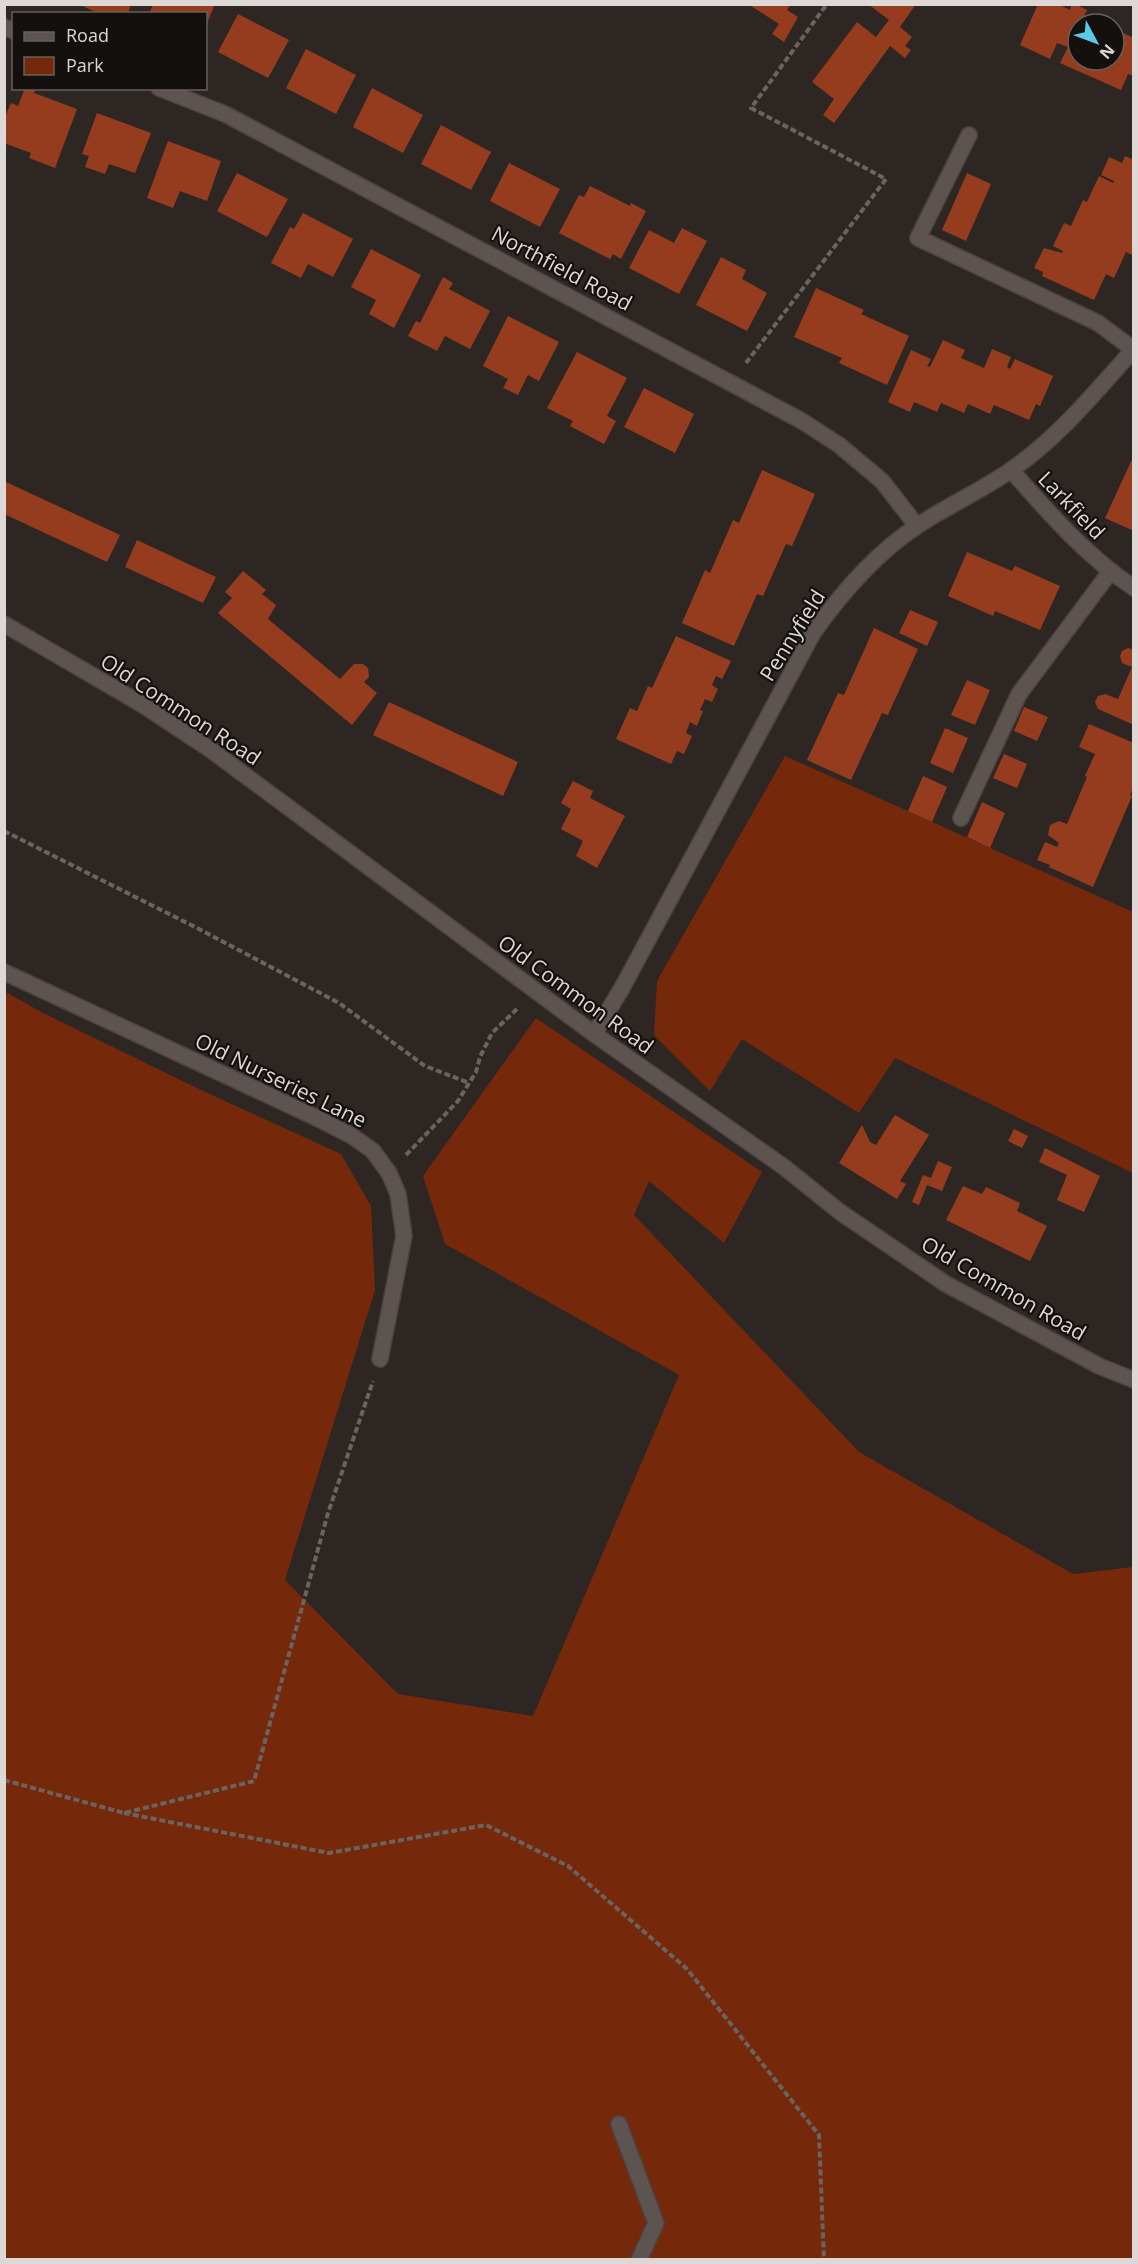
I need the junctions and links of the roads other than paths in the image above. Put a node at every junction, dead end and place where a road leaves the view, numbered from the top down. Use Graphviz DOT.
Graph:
graph roads {
  1 [pos="164,90"];
  2 [pos="969,135"];
  3 [pos="1133,349"];
  4 [pos="1011,470"];
  5 [pos="917,526"];
  6 [pos="1110,572"];
  7 [pos="1134,588"];
  8 [pos="4,624"];
  9 [pos="961,818"];
  10 [pos="4,972"];
  11 [pos="594,1034"];
  12 [pos="380,1359"];
  13 [pos="1134,1380"];
  14 [pos="619,2124"];
  15 [pos="639,2259"];
  1 -- 5 [label="street, Northfield Road"];
  2 -- 3 [label="street"];
  3 -- 4 [label="street, Pennyfield"];
  4 -- 5 [label="street, Pennyfield"];
  4 -- 6 [label="street, Larkfield"];
  5 -- 11 [label="street, Pennyfield"];
  6 -- 7 [label="street, Larkfield"];
  6 -- 9 [label="street"];
  8 -- 11 [label="street, Old Common Road"];
  10 -- 12 [label="street, Old Nurseries Lane"];
  11 -- 13 [label="street, Old Common Road"];
  14 -- 15 [label="street"];
}
